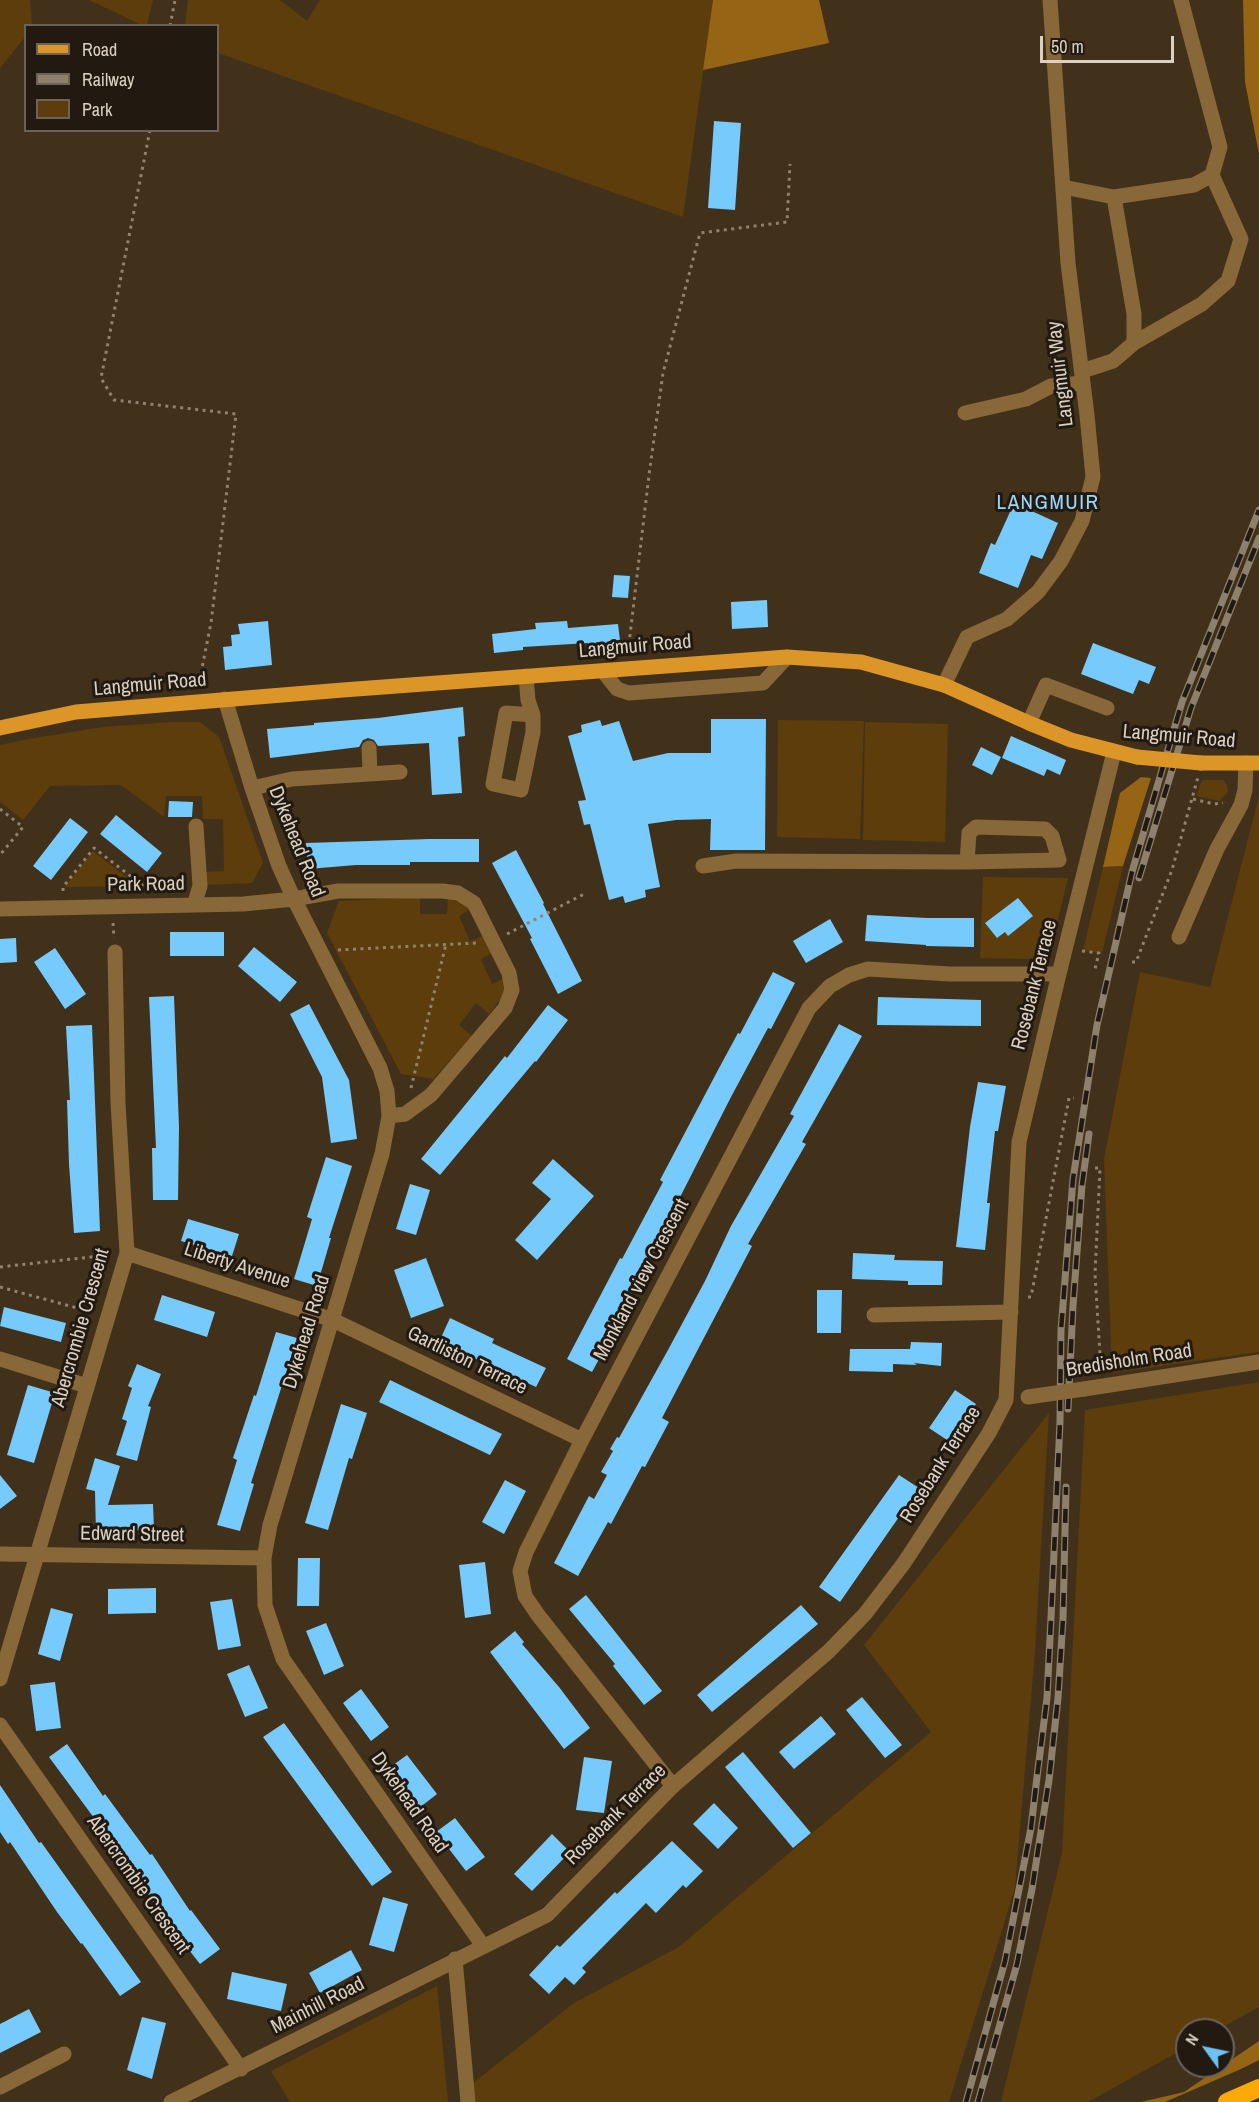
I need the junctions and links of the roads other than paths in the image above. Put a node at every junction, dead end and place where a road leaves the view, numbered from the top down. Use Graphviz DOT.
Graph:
graph roads {
  1 [pos="1050,0"];
  2 [pos="1181,0"];
  3 [pos="1212,175"];
  4 [pos="1063,187"];
  5 [pos="1114,197"];
  6 [pos="1134,343"];
  7 [pos="1083,377"];
  8 [pos="965,413"];
  9 [pos="788,657"];
  10 [pos="603,671"];
  11 [pos="526,676"];
  12 [pos="944,685"];
  13 [pos="225,699"];
  14 [pos="1107,708"];
  15 [pos="533,715"];
  16 [pos="1029,723"];
  17 [pos="0,728"];
  18 [pos="369,748"];
  19 [pos="1114,752"];
  20 [pos="1253,763"];
  21 [pos="400,772"];
  22 [pos="370,774"];
  23 [pos="252,788"];
  24 [pos="196,826"];
  25 [pos="1088,857"];
  26 [pos="1059,860"];
  27 [pos="967,862"];
  28 [pos="704,866"];
  29 [pos="294,899"];
  30 [pos="194,905"];
  31 [pos="0,909"];
  32 [pos="1179,937"];
  33 [pos="115,952"];
  34 [pos="1059,974"];
  35 [pos="389,1116"];
  36 [pos="127,1253"];
  37 [pos="1011,1304"];
  38 [pos="873,1315"];
  39 [pos="333,1320"];
  40 [pos="0,1359"];
  41 [pos="1259,1362"];
  42 [pos="87,1386"];
  43 [pos="1005,1400"];
  44 [pos="582,1440"];
  45 [pos="0,1554"];
  46 [pos="36,1554"];
  47 [pos="264,1558"];
  48 [pos="0,1679"];
  49 [pos="0,1725"];
  50 [pos="673,1786"];
  51 [pos="483,1946"];
  52 [pos="455,1959"];
  53 [pos="64,2054"];
  54 [pos="241,2068"];
  55 [pos="0,2087"];
  56 [pos="1259,2088"];
  57 [pos="171,2102"];
  58 [pos="468,2102"];
  59 [pos="1227,2102"];
  1 -- 4 [label="street, Langmuir Way"];
  2 -- 3 [label="street"];
  3 -- 5 [label="street"];
  3 -- 6 [label="street"];
  4 -- 5 [label="street"];
  4 -- 7 [label="street, Langmuir Way"];
  5 -- 6 [label="street"];
  6 -- 7 [label="street"];
  7 -- 8 [label="street"];
  7 -- 12 [label="street, Langmuir Way"];
  9 -- 10 [label="main road, Langmuir Road"];
  9 -- 10 [label="street"];
  9 -- 12 [label="main road, Langmuir Road"];
  10 -- 11 [label="main road, Langmuir Road"];
  11 -- 13 [label="main road, Langmuir Road"];
  11 -- 15 [label="street"];
  12 -- 16 [label="main road, Langmuir Road"];
  13 -- 17 [label="main road, Langmuir Road"];
  13 -- 23 [label="street, Dykehead Road"];
  14 -- 16 [label="street"];
  15 -- 15 [label="street"];
  16 -- 19 [label="main road, Langmuir Road"];
  18 -- 22 [label="street"];
  19 -- 20 [label="main road, Langmuir Road, bridge"];
  19 -- 25 [label="street, Rosebank Terrace"];
  20 -- 32 [label="street"];
  21 -- 22 [label="street"];
  22 -- 23 [label="street"];
  23 -- 29 [label="street, Dykehead Road"];
  24 -- 30 [label="street"];
  25 -- 26 [label="street"];
  25 -- 34 [label="street, Rosebank Terrace"];
  26 -- 27 [label="street"];
  26 -- 27 [label="street"];
  27 -- 28 [label="street"];
  29 -- 30 [label="street, Park Road"];
  29 -- 35 [label="street, Dykehead Road"];
  29 -- 35 [label="street, Park Road"];
  30 -- 31 [label="street, Park Road"];
  33 -- 36 [label="street, Abercrombie Crescent"];
  34 -- 37 [label="street, Rosebank Terrace"];
  34 -- 44 [label="street, Monkland view Crescent"];
  35 -- 39 [label="street, Dykehead Road"];
  36 -- 39 [label="street, Liberty Avenue"];
  36 -- 42 [label="street, Abercrombie Crescent"];
  37 -- 38 [label="street"];
  37 -- 43 [label="street, Rosebank Terrace"];
  39 -- 44 [label="street, Gartliston Terrace"];
  39 -- 47 [label="street, Dykehead Road"];
  40 -- 42 [label="street"];
  41 -- 43 [label="street, Bredisholm Road, bridge"];
  42 -- 46 [label="street, Abercrombie Crescent"];
  43 -- 50 [label="street, Rosebank Terrace"];
  44 -- 50 [label="street, Monkland view Crescent"];
  45 -- 46 [label="street, Edward Street"];
  46 -- 47 [label="street, Edward Street"];
  46 -- 48 [label="street, Abercrombie Crescent"];
  47 -- 51 [label="street, Dykehead Road"];
  49 -- 54 [label="street, Abercrombie Crescent"];
  50 -- 51 [label="street, Rosebank Terrace"];
  51 -- 52 [label="street, Mainhill Road"];
  52 -- 54 [label="street, Mainhill Road"];
  52 -- 58 [label="street"];
  53 -- 55 [label="street"];
  54 -- 57 [label="street, Mainhill Road"];
  56 -- 59 [label="highway"];
}
